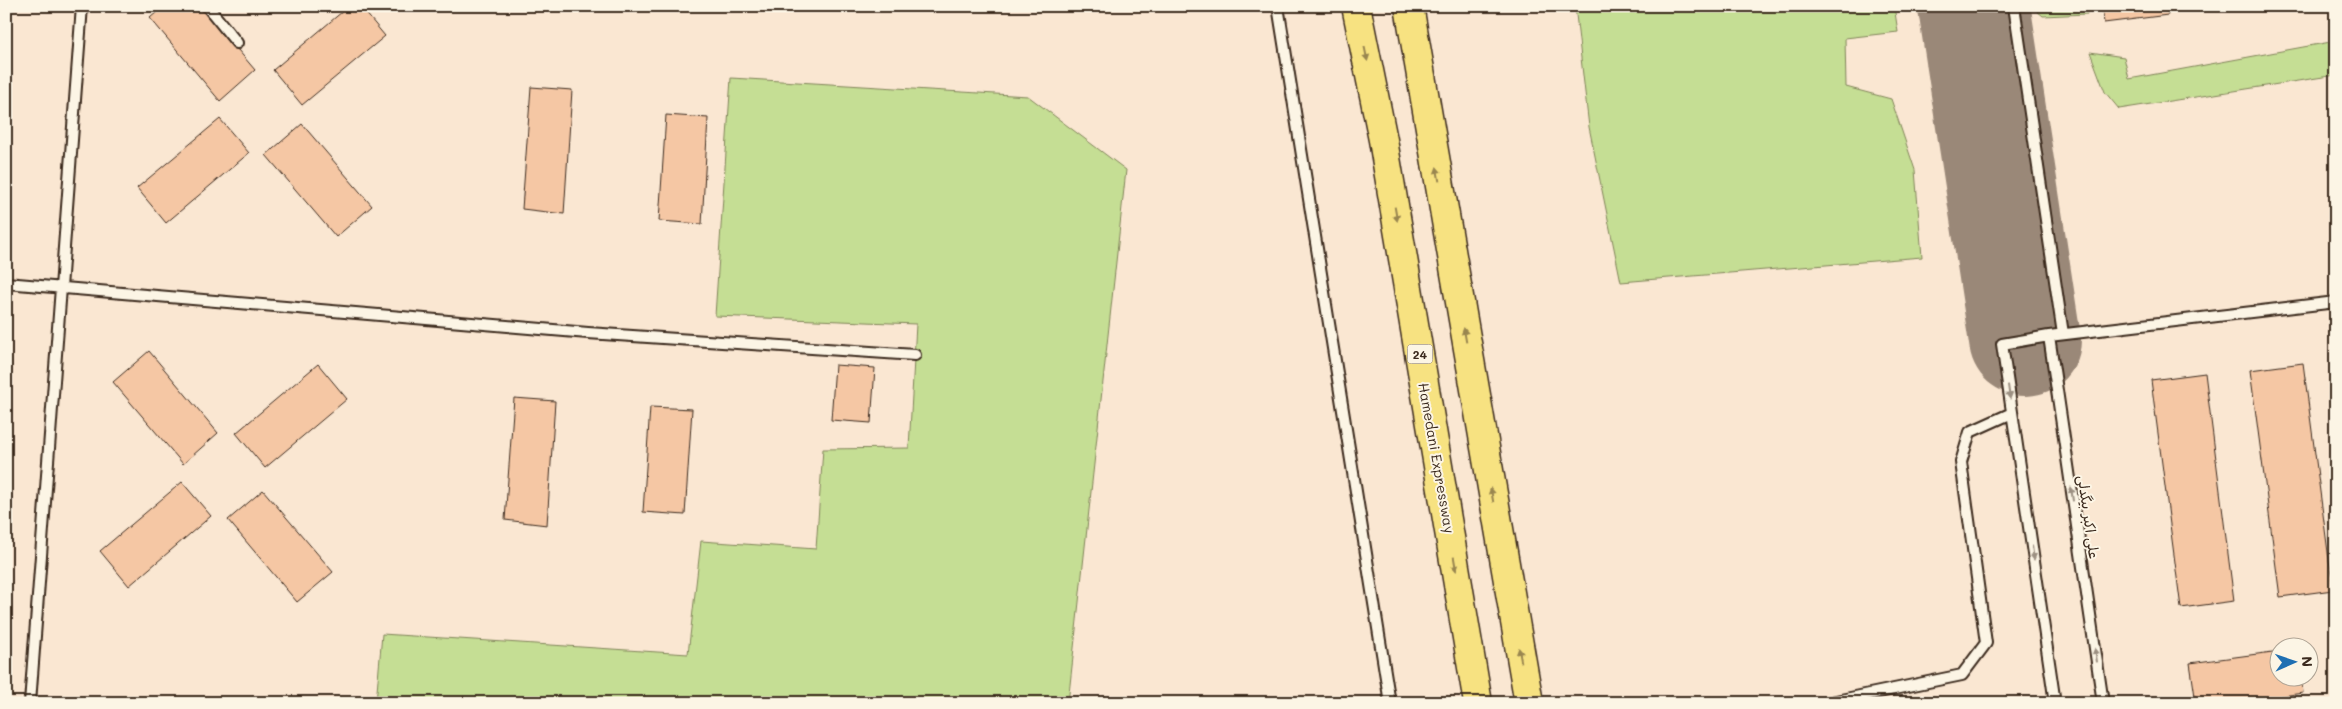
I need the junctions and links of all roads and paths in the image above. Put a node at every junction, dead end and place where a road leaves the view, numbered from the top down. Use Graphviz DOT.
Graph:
graph roads {
  1 [pos="82,6"];
  2 [pos="207,6"];
  3 [pos="1278,6"];
  4 [pos="1356,6"];
  5 [pos="1409,6"];
  6 [pos="2014,6"];
  7 [pos="237,43"];
  8 [pos="6,283"];
  9 [pos="61,286"];
  10 [pos="2336,302"];
  11 [pos="2063,334"];
  12 [pos="2049,336"];
  13 [pos="915,355"];
  14 [pos="2012,413"];
  15 [pos="30,703"];
  16 [pos="1390,703"];
  17 [pos="1478,703"];
  18 [pos="1529,703"];
  19 [pos="1826,703"];
  20 [pos="2055,703"];
  21 [pos="2103,703"];
  1 -- 9 [label="lane"];
  2 -- 7 [label="lane"];
  3 -- 16 [label="lane"];
  4 -- 17 [label="highway, Hamedani Expressway / 24, one-way"];
  18 -- 5 [label="highway, one-way"];
  6 -- 11 [label="lane"];
  8 -- 9 [label="lane"];
  9 -- 13 [label="lane"];
  9 -- 15 [label="lane"];
  10 -- 11 [label="lane"];
  11 -- 12 [label="lane"];
  12 -- 14 [label="lane, one-way"];
  21 -- 12 [label="lane, علی اکبر بیگدلی, one-way"];
  14 -- 19 [label="lane"];
  14 -- 20 [label="lane, one-way"];
}
